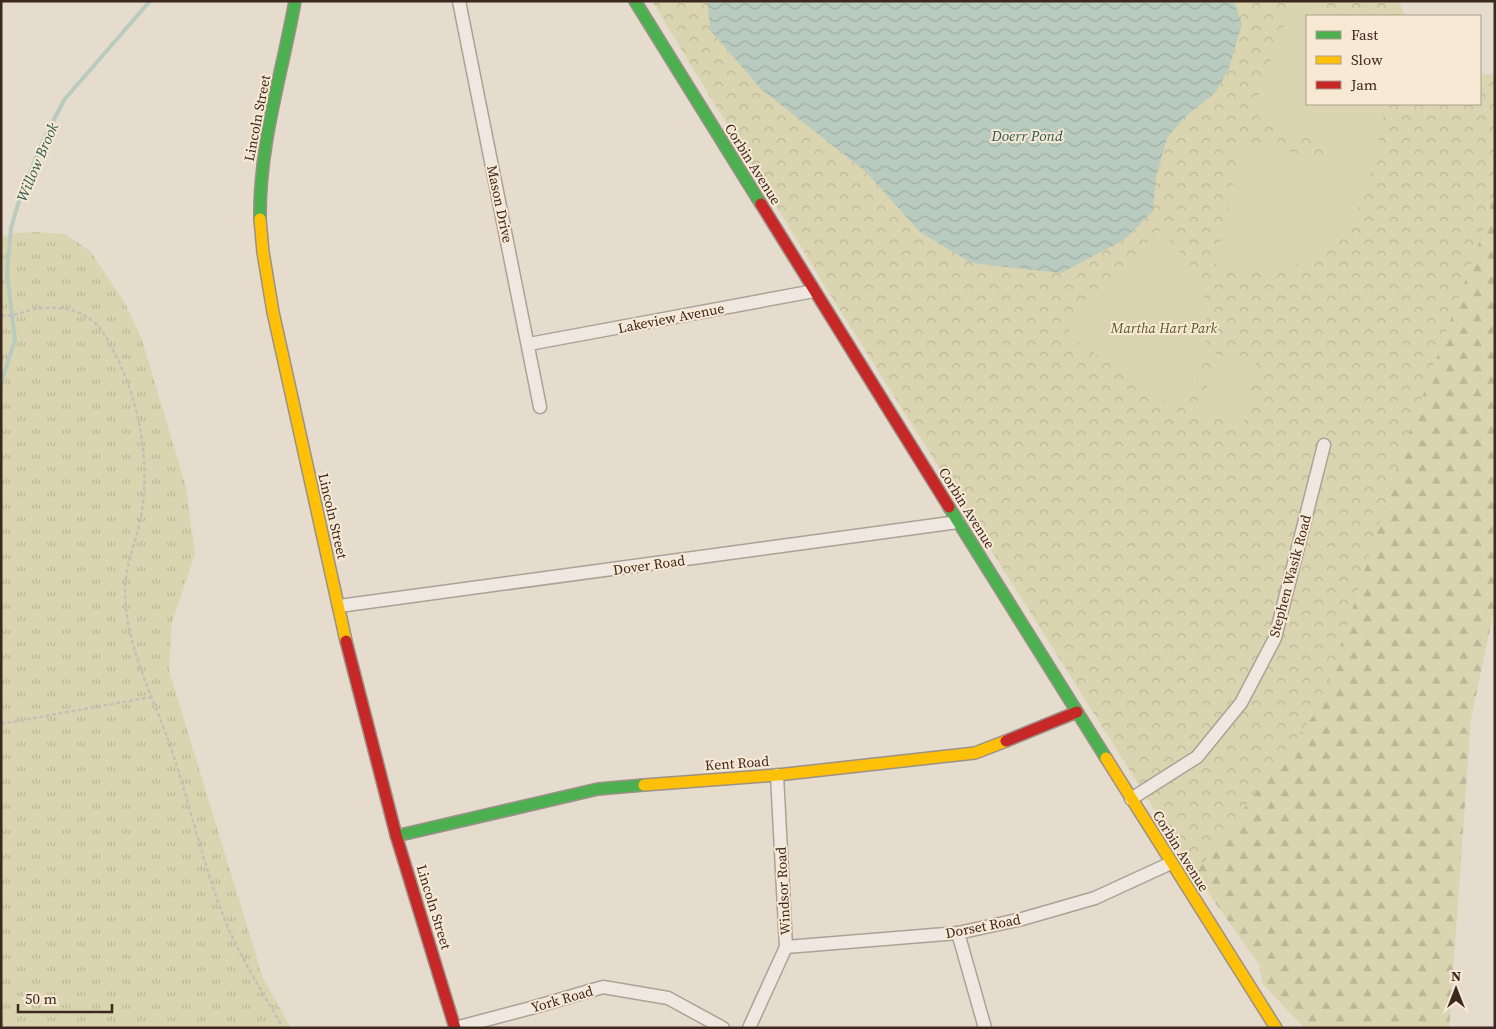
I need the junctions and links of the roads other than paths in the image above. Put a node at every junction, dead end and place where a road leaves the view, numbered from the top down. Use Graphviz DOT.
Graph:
graph roads {
  1 [pos="296,1"];
  2 [pos="458,1"];
  3 [pos="636,1"];
  4 [pos="814,291"];
  5 [pos="529,344"];
  6 [pos="540,407"];
  7 [pos="1324,445"];
  8 [pos="958,522"];
  9 [pos="339,606"];
  10 [pos="1077,712"];
  11 [pos="777,775"];
  12 [pos="1131,799"];
  13 [pos="396,836"];
  14 [pos="1171,863"];
  15 [pos="958,933"];
  16 [pos="786,946"];
  17 [pos="455,1028"];
  18 [pos="722,1028"];
  19 [pos="749,1028"];
  20 [pos="985,1028"];
  21 [pos="1276,1028"];
  1 -- 9 [label="street, Lincoln Street"];
  2 -- 5 [label="street, Mason Drive"];
  3 -- 4 [label="street, Corbin Avenue"];
  4 -- 5 [label="street, Lakeview Avenue"];
  4 -- 8 [label="street, Corbin Avenue"];
  5 -- 6 [label="street, Mason Drive"];
  7 -- 12 [label="street, Stephen Wasik Road"];
  8 -- 9 [label="street, Dover Road"];
  8 -- 10 [label="street, Corbin Avenue"];
  9 -- 13 [label="street, Lincoln Street"];
  10 -- 11 [label="street, Kent Road"];
  10 -- 12 [label="street, Corbin Avenue"];
  11 -- 13 [label="street, Kent Road"];
  11 -- 16 [label="street, Windsor Road"];
  12 -- 14 [label="street, Corbin Avenue"];
  13 -- 17 [label="street, Lincoln Street"];
  14 -- 15 [label="street, Dorset Road"];
  14 -- 21 [label="street, Corbin Avenue"];
  15 -- 16 [label="street, Dorset Road"];
  15 -- 20 [label="street"];
  16 -- 19 [label="street, Windsor Road"];
  17 -- 18 [label="street, York Road"];
}
